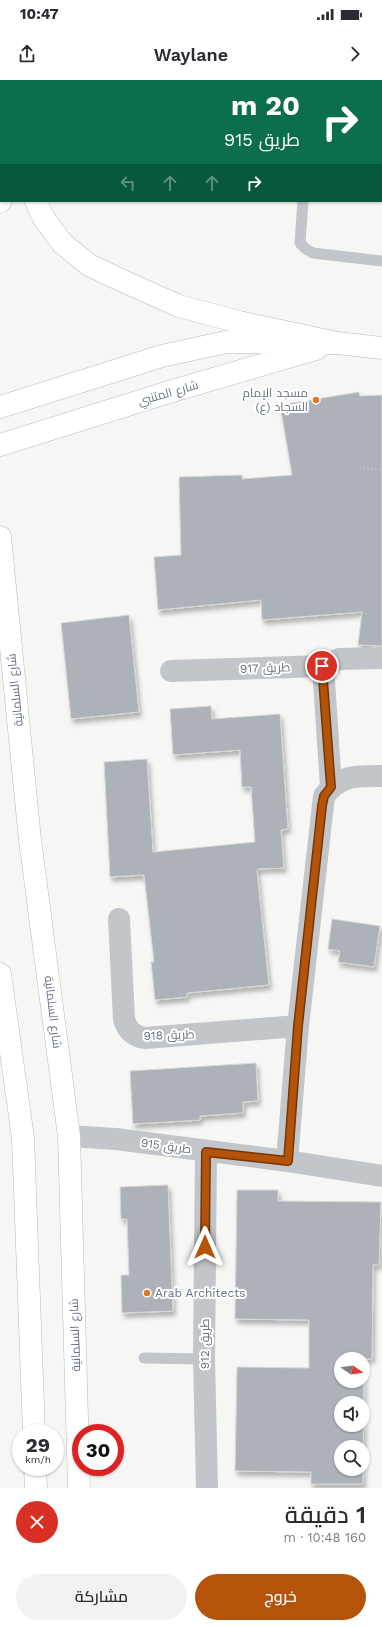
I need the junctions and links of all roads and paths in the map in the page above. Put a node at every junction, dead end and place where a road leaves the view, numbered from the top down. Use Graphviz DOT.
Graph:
graph roads {
  1 [pos="36,202"];
  2 [pos="303,202"];
  3 [pos="382,261"];
  4 [pos="337,343"];
  5 [pos="382,348"];
  6 [pos="0,407"];
  7 [pos="0,445"];
  8 [pos="359,468"];
  9 [pos="382,470"];
  10 [pos="0,537"];
  11 [pos="382,658"];
  12 [pos="322,666"];
  13 [pos="171,671"];
  14 [pos="382,776"];
  15 [pos="331,787"];
  16 [pos="119,919"];
  17 [pos="0,974"];
  18 [pos="298,1026"];
  19 [pos="69,1136"];
  20 [pos="206,1152"];
  21 [pos="288,1161"];
  22 [pos="382,1176"];
  23 [pos="144,1358"];
  24 [pos="204,1359"];
  25 [pos="34,1424"];
  26 [pos="35,1476"];
  27 [pos="36,1488"];
  28 [pos="79,1488"];
  29 [pos="206,1488"];
  1 -- 4 [label="main road"];
  2 -- 3 [label="lane"];
  4 -- 5 [label="main road, شارع المتنبي"];
  4 -- 6 [label="main road, شارع المتنبي"];
  4 -- 7 [label="main road, شارع المتنبي"];
  8 -- 9 [label="path"];
  10 -- 19 [label="main road, شارع السلمانية"];
  11 -- 12 [label="street, طريق 917"];
  12 -- 13 [label="street, طريق 917"];
  12 -- 15 [label="street"];
  14 -- 15 [label="street"];
  15 -- 18 [label="street"];
  16 -- 18 [label="street, طريق 918"];
  17 -- 25 [label="main road"];
  18 -- 21 [label="street"];
  19 -- 20 [label="street, طريق 915"];
  19 -- 28 [label="main road, شارع السلمانية"];
  20 -- 21 [label="street, طريق 915"];
  20 -- 24 [label="street, طريق 912"];
  21 -- 22 [label="street, طريق 915"];
  23 -- 24 [label="lane"];
  24 -- 29 [label="street, طريق 912"];
  26 -- 27 [label="main road"];
}
